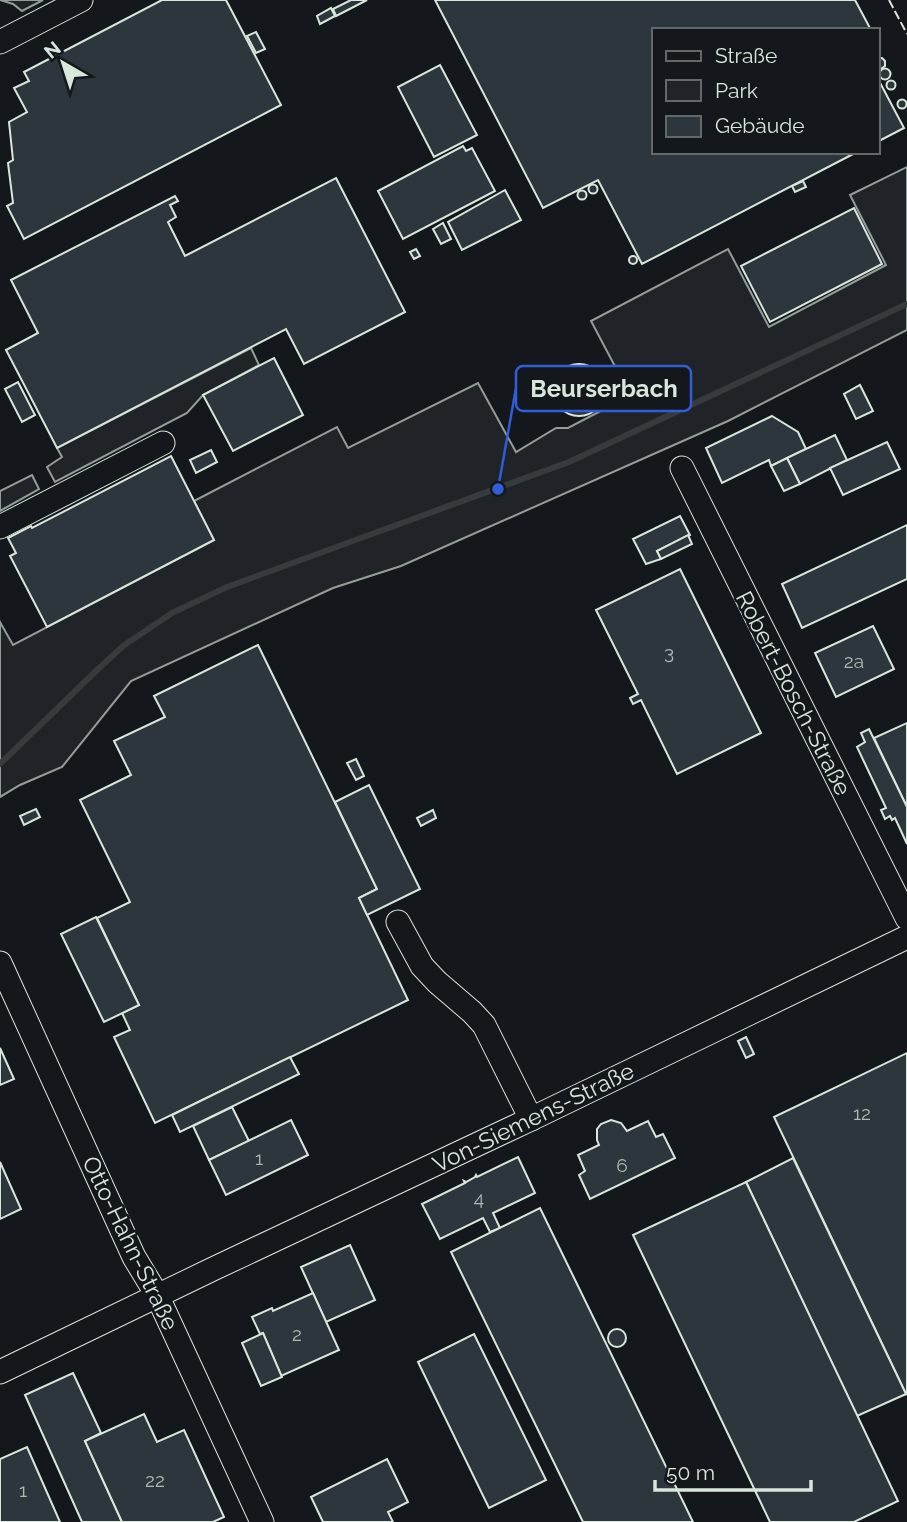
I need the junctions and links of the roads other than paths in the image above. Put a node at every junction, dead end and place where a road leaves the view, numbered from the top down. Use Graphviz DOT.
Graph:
graph roads {
  1 [pos="81,0"];
  2 [pos="0,42"];
  3 [pos="163,443"];
  4 [pos="682,468"];
  5 [pos="0,527"];
  6 [pos="907,918"];
  7 [pos="398,922"];
  8 [pos="907,937"];
  9 [pos="0,963"];
  10 [pos="531,1119"];
  11 [pos="157,1295"];
  12 [pos="0,1372"];
  13 [pos="262,1522"];
  1 -- 2 [label="street"];
  3 -- 5 [label="street"];
  4 -- 6 [label="street, Robert-Bosch-Straße"];
  7 -- 10 [label="street"];
  8 -- 10 [label="street, Von-Siemens-Straße"];
  9 -- 11 [label="street, Otto-Hahn-Straße"];
  10 -- 11 [label="street, Von-Siemens-Straße"];
  11 -- 12 [label="street, Von-Siemens-Straße"];
  11 -- 13 [label="street, Otto-Hahn-Straße"];
}
